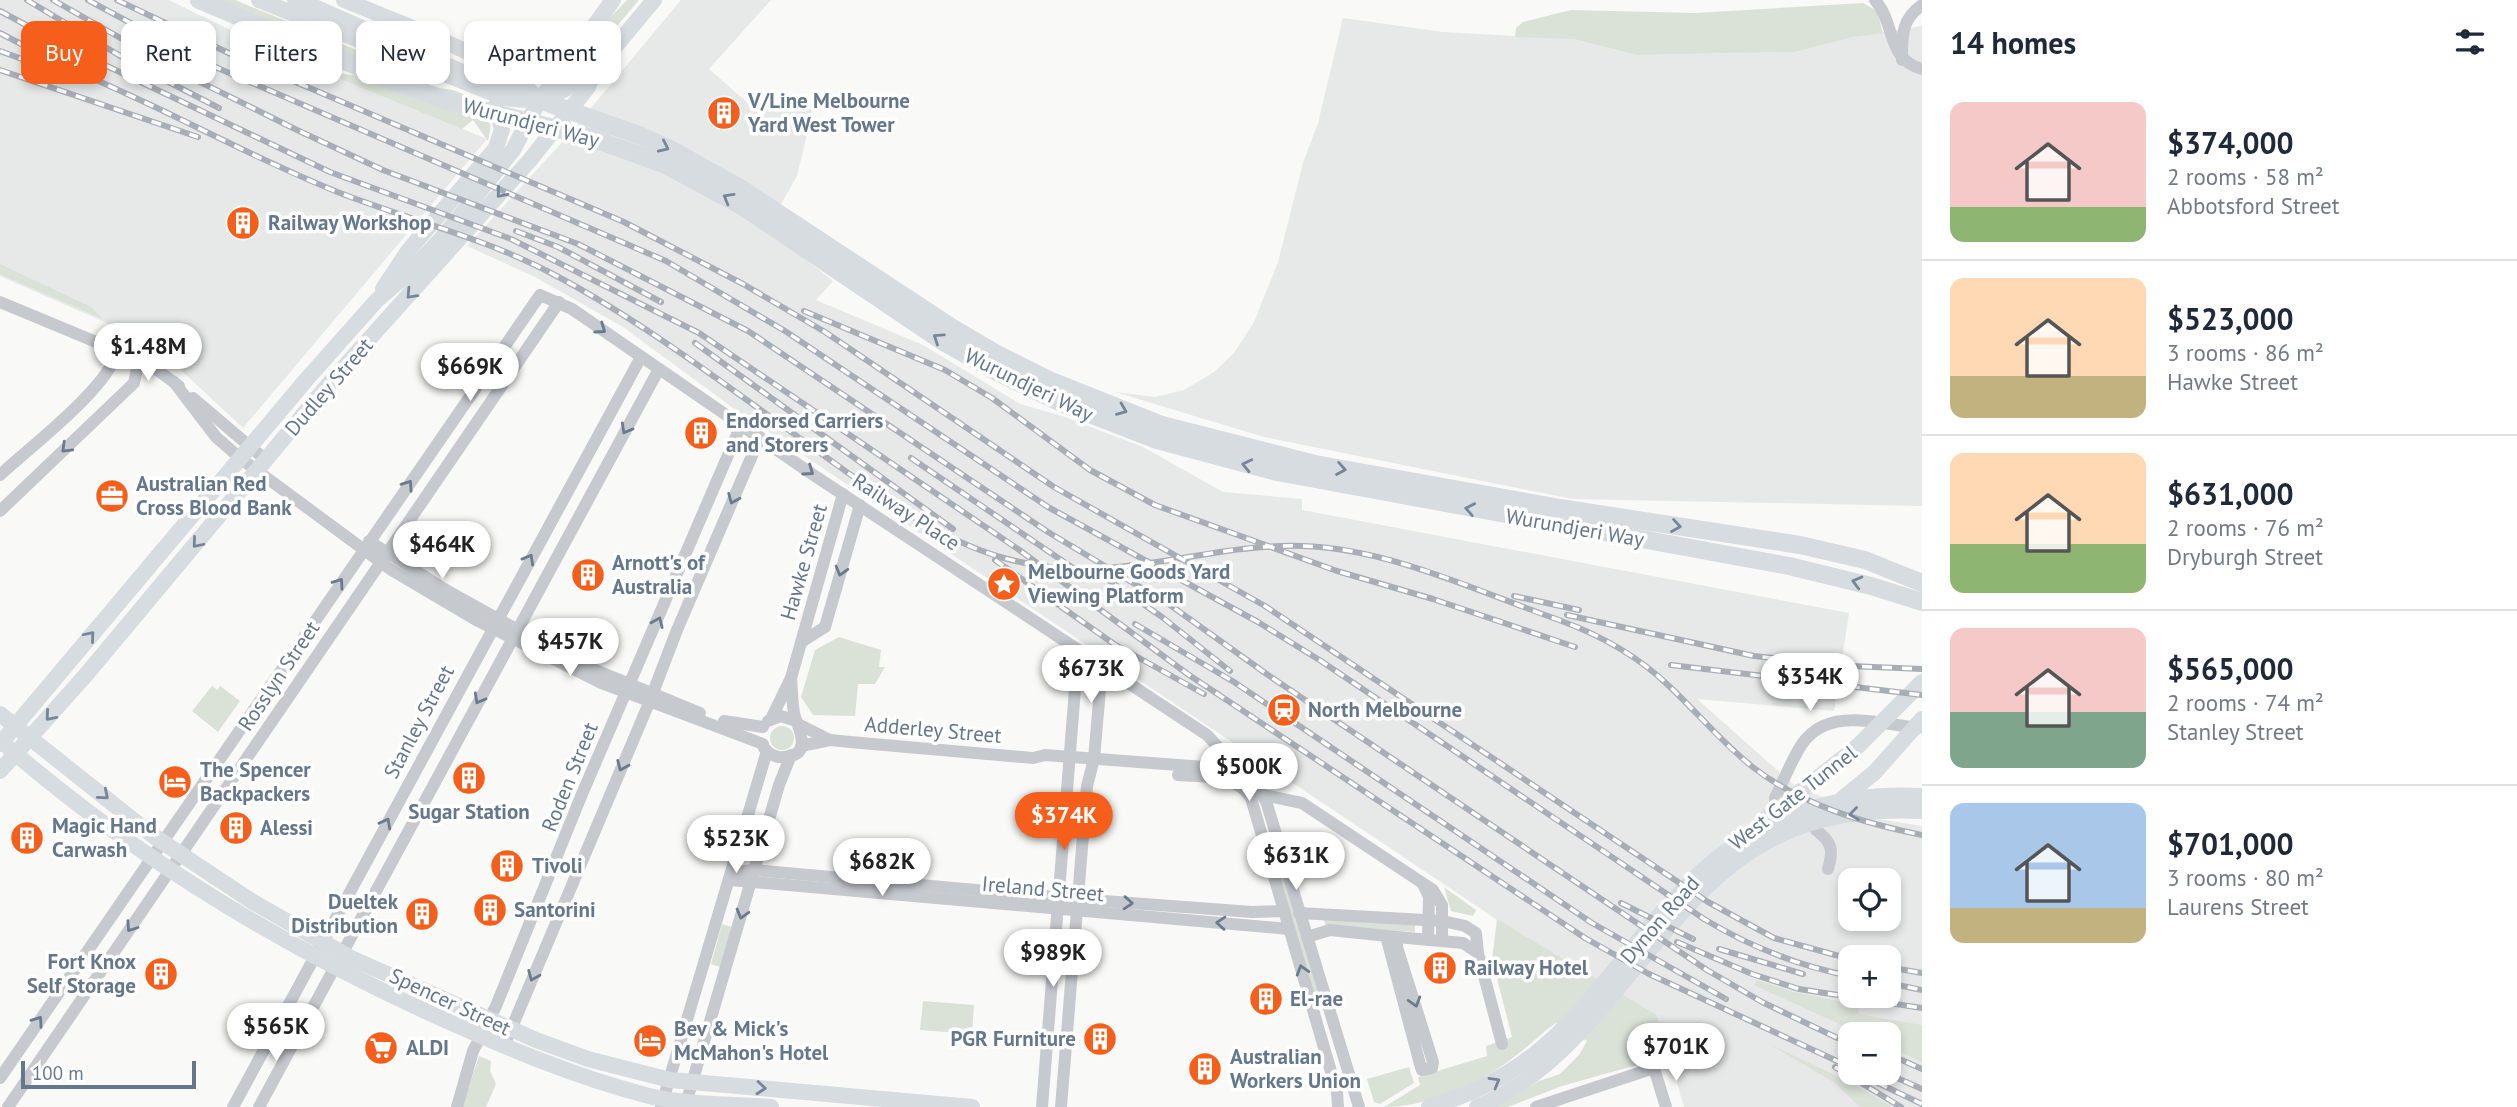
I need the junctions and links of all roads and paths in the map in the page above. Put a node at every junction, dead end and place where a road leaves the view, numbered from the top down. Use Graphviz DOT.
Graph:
graph roads {
  1 [pos="199,0"];
  2 [pos="259,0"];
  3 [pos="296,0"];
  4 [pos="344,0"];
  5 [pos="613,0"];
  6 [pos="654,0"];
  7 [pos="1875,0"];
  8 [pos="1922,5"];
  9 [pos="596,21"];
  10 [pos="621,40"];
  11 [pos="464,51"];
  12 [pos="1902,60"];
  13 [pos="1922,69"];
  14 [pos="523,84"];
  15 [pos="550,84"];
  16 [pos="575,84"];
  17 [pos="589,84"];
  18 [pos="487,92"];
  19 [pos="539,101"];
  20 [pos="544,143"];
  21 [pos="542,295"];
  22 [pos="377,300"];
  23 [pos="0,302"];
  24 [pos="559,302"];
  25 [pos="117,352"];
  26 [pos="641,357"];
  27 [pos="139,360"];
  28 [pos="659,369"];
  29 [pos="741,425"];
  30 [pos="761,437"];
  31 [pos="245,452"];
  32 [pos="261,466"];
  33 [pos="0,475"];
  34 [pos="843,494"];
  35 [pos="860,505"];
  36 [pos="0,511"];
  37 [pos="366,546"];
  38 [pos="384,558"];
  39 [pos="1888,568"];
  40 [pos="1922,575"];
  41 [pos="1922,583"];
  42 [pos="1922,603"];
  43 [pos="494,624"];
  44 [pos="514,635"];
  45 [pos="803,641"];
  46 [pos="1078,651"];
  47 [pos="1102,666"];
  48 [pos="791,678"];
  49 [pos="1922,682"];
  50 [pos="627,689"];
  51 [pos="651,698"];
  52 [pos="0,714"];
  53 [pos="1922,719"];
  54 [pos="797,722"];
  55 [pos="767,723"];
  56 [pos="15,726"];
  57 [pos="1922,729"];
  58 [pos="30,739"];
  59 [pos="830,740"];
  60 [pos="1,742"];
  61 [pos="765,748"];
  62 [pos="796,751"];
  63 [pos="16,754"];
  64 [pos="1070,762"];
  65 [pos="1093,764"];
  66 [pos="0,771"];
  67 [pos="1221,773"];
  68 [pos="85,778"];
  69 [pos="1242,780"];
  70 [pos="1263,795"];
  71 [pos="1922,796"];
  72 [pos="72,797"];
  73 [pos="1840,800"];
  74 [pos="1776,806"];
  75 [pos="1922,811"];
  76 [pos="1789,830"];
  77 [pos="1816,830"];
  78 [pos="162,841"];
  79 [pos="1723,853"];
  80 [pos="180,855"];
  81 [pos="150,858"];
  82 [pos="1277,861"];
  83 [pos="1828,869"];
  84 [pos="169,870"];
  85 [pos="731,876"];
  86 [pos="753,876"];
  87 [pos="1423,884"];
  88 [pos="253,902"];
  89 [pos="1060,904"];
  90 [pos="1077,905"];
  91 [pos="1284,911"];
  92 [pos="1299,913"];
  93 [pos="243,918"];
  94 [pos="1428,920"];
  95 [pos="1443,921"];
  96 [pos="1289,929"];
  97 [pos="1392,936"];
  98 [pos="1307,937"];
  99 [pos="1427,940"];
  100 [pos="1441,941"];
  101 [pos="323,942"];
  102 [pos="341,952"];
  103 [pos="1478,953"];
  104 [pos="313,958"];
  105 [pos="332,968"];
  106 [pos="406,980"];
  107 [pos="500,996"];
  108 [pos="398,999"];
  109 [pos="521,1004"];
  110 [pos="692,1005"];
  111 [pos="713,1011"];
  112 [pos="1321,1012"];
  113 [pos="489,1020"];
  114 [pos="511,1030"];
  115 [pos="1572,1031"];
  116 [pos="480,1036"];
  117 [pos="1502,1044"];
  118 [pos="504,1046"];
  119 [pos="1346,1069"];
  120 [pos="1332,1073"];
  121 [pos="0,1078"];
  122 [pos="670,1080"];
  123 [pos="694,1082"];
  124 [pos="786,1099"];
  125 [pos="662,1103"];
  126 [pos="686,1104"];
  127 [pos="901,1104"];
  128 [pos="1541,1106"];
  129 [pos="8,1107"];
  130 [pos="233,1107"];
  131 [pos="259,1107"];
  132 [pos="457,1107"];
  133 [pos="771,1107"];
  134 [pos="964,1107"];
  135 [pos="1042,1107"];
  136 [pos="1061,1107"];
  137 [pos="1338,1107"];
  138 [pos="1359,1107"];
  139 [pos="1429,1107"];
  140 [pos="1478,1107"];
  141 [pos="1666,1107"];
  42 -- 1 [label="highway, Wurundjeri Way, one-way"];
  2 -- 18 [label="main road, Wurundjeri Way"];
  3 -- 39 [label="highway, Wurundjeri Way, one-way"];
  4 -- 11 [label="main road"];
  5 -- 9 [label="main road, Dudley Street"];
  6 -- 10 [label="main road, Dudley Street"];
  7 -- 12 [label="street"];
  8 -- 12 [label="street"];
  12 -- 13 [label="street"];
  14 -- 19 [label="main road"];
  15 -- 19 [label="main road, Dudley Street"];
  16 -- 19 [label="main road"];
  17 -- 20 [label="main road, Dudley Street"];
  18 -- 19 [label="main road, Wurundjeri Way"];
  18 -- 22 [label="main road"];
  19 -- 20 [label="main road"];
  19 -- 22 [label="main road, Dudley Street"];
  20 -- 32 [label="main road, Dudley Street, one-way"];
  21 -- 24 [label="street, Railway Place"];
  37 -- 21 [label="street, Rosslyn Street, one-way"];
  22 -- 31 [label="main road, Dudley Street"];
  23 -- 25 [label="street"];
  24 -- 26 [label="street, Railway Place, one-way"];
  24 -- 38 [label="street, Rosslyn Street"];
  25 -- 27 [label="street"];
  25 -- 33 [label="street"];
  26 -- 28 [label="street, Railway Place"];
  43 -- 26 [label="street, Stanley Street, one-way"];
  27 -- 31 [label="street"];
  27 -- 36 [label="street, one-way"];
  28 -- 29 [label="street, Railway Place"];
  28 -- 44 [label="street, Stanley Street, one-way"];
  29 -- 30 [label="street, Railway Place"];
  50 -- 29 [label="street, Roden Street, one-way"];
  30 -- 34 [label="street, Railway Place, one-way"];
  30 -- 51 [label="street, Roden Street, one-way"];
  31 -- 32 [label="street"];
  56 -- 31 [label="main road, Dudley Street, one-way"];
  32 -- 37 [label="street"];
  32 -- 58 [label="main road, Dudley Street, one-way"];
  34 -- 35 [label="street, Railway Place"];
  34 -- 45 [label="street, Hawke Street"];
  35 -- 45 [label="street, Hawke Street, one-way"];
  35 -- 46 [label="street, Railway Place"];
  37 -- 38 [label="street"];
  78 -- 37 [label="street, Rosslyn Street, one-way"];
  38 -- 43 [label="street"];
  38 -- 80 [label="street, Rosslyn Street"];
  39 -- 40 [label="highway"];
  39 -- 41 [label="highway, Wurundjeri Way"];
  43 -- 44 [label="street"];
  101 -- 43 [label="street, Stanley Street, one-way"];
  44 -- 50 [label="street"];
  44 -- 102 [label="street, Stanley Street, one-way"];
  45 -- 48 [label="street, Hawke Street"];
  46 -- 47 [label="street, Railway Place"];
  46 -- 64 [label="street"];
  47 -- 65 [label="street"];
  47 -- 67 [label="street, Railway Place"];
  48 -- 54 [label="street, Hawke Street"];
  48 -- 55 [label="street, Hawke Street"];
  49 -- 79 [label="main road, West Gate Tunnel"];
  50 -- 51 [label="street"];
  50 -- 107 [label="street, Roden Street"];
  51 -- 55 [label="street"];
  51 -- 61 [label="street"];
  51 -- 109 [label="street, Roden Street, one-way"];
  52 -- 56 [label="main road, Spencer Street"];
  53 -- 73 [label="main road, West Gate Tunnel"];
  54 -- 55 [label="street"];
  54 -- 59 [label="street, Adderley Street"];
  54 -- 62 [label="street"];
  55 -- 61 [label="street"];
  56 -- 58 [label="main road, Spencer Street"];
  56 -- 60 [label="main road, Dudley Street"];
  57 -- 74 [label="street"];
  58 -- 63 [label="main road, Dudley Street"];
  58 -- 68 [label="main road, Spencer Street"];
  59 -- 62 [label="street, Adderley Street"];
  59 -- 64 [label="street, Adderley Street"];
  60 -- 63 [label="main road, Spencer Street"];
  61 -- 62 [label="street"];
  61 -- 85 [label="street"];
  62 -- 86 [label="street"];
  63 -- 66 [label="main road, Dudley Street"];
  63 -- 72 [label="main road, Spencer Street"];
  64 -- 65 [label="street, Adderley Street"];
  64 -- 89 [label="street"];
  65 -- 67 [label="street, Adderley Street"];
  65 -- 90 [label="street"];
  67 -- 69 [label="street, Adderley Street"];
  68 -- 72 [label="main road"];
  68 -- 78 [label="main road, Spencer Street, one-way"];
  69 -- 70 [label="street"];
  69 -- 82 [label="street"];
  70 -- 82 [label="street"];
  70 -- 87 [label="street"];
  71 -- 73 [label="main road, Dynon Road"];
  72 -- 81 [label="main road, Spencer Street"];
  73 -- 76 [label="main road, West Gate Tunnel"];
  73 -- 79 [label="main road, Dynon Road"];
  75 -- 76 [label="main road, Dynon Road, one-way"];
  76 -- 115 [label="main road, Dynon Road"];
  77 -- 83 [label="street"];
  78 -- 80 [label="main road, Spencer Street"];
  78 -- 81 [label="street, Rosslyn Street"];
  79 -- 115 [label="main road, Dynon Road"];
  80 -- 84 [label="street, Rosslyn Street"];
  80 -- 88 [label="main road, Spencer Street"];
  81 -- 84 [label="main road, Spencer Street"];
  121 -- 81 [label="street, Rosslyn Street, one-way"];
  82 -- 91 [label="street"];
  82 -- 92 [label="street"];
  84 -- 93 [label="main road, Spencer Street"];
  84 -- 129 [label="street, Rosslyn Street, one-way"];
  85 -- 86 [label="street, Ireland Street"];
  85 -- 110 [label="street"];
  86 -- 89 [label="street, Ireland Street"];
  86 -- 111 [label="street, one-way"];
  87 -- 94 [label="street"];
  87 -- 95 [label="street"];
  88 -- 93 [label="main road"];
  88 -- 101 [label="main road, Spencer Street"];
  89 -- 90 [label="street, Ireland Street"];
  89 -- 135 [label="street"];
  90 -- 91 [label="street, Ireland Street, one-way"];
  96 -- 90 [label="street, Ireland Street, one-way"];
  90 -- 136 [label="street"];
  91 -- 96 [label="street"];
  92 -- 94 [label="street"];
  92 -- 98 [label="street"];
  93 -- 104 [label="main road, Spencer Street"];
  94 -- 95 [label="street"];
  94 -- 99 [label="street"];
  95 -- 100 [label="street"];
  95 -- 103 [label="street"];
  112 -- 96 [label="street, one-way"];
  97 -- 97 [label="street, one-way"];
  97 -- 98 [label="street"];
  97 -- 99 [label="street"];
  98 -- 112 [label="street"];
  99 -- 100 [label="street"];
  100 -- 103 [label="street"];
  101 -- 102 [label="main road, Spencer Street"];
  101 -- 104 [label="street, Stanley Street"];
  102 -- 105 [label="street, Stanley Street"];
  102 -- 106 [label="main road, Spencer Street"];
  103 -- 117 [label="street"];
  104 -- 105 [label="main road, Spencer Street"];
  104 -- 130 [label="street, Stanley Street"];
  105 -- 108 [label="main road, Spencer Street"];
  105 -- 131 [label="street, Stanley Street"];
  106 -- 108 [label="main road"];
  106 -- 113 [label="main road, Spencer Street"];
  107 -- 109 [label="street"];
  107 -- 113 [label="street, Roden Street"];
  108 -- 116 [label="main road, Spencer Street"];
  109 -- 114 [label="street, Roden Street"];
  110 -- 111 [label="street"];
  110 -- 122 [label="street"];
  111 -- 123 [label="street"];
  112 -- 119 [label="street"];
  112 -- 120 [label="street"];
  113 -- 114 [label="main road, Spencer Street"];
  113 -- 116 [label="street, Roden Street"];
  114 -- 118 [label="street, Roden Street"];
  114 -- 122 [label="main road, Spencer Street"];
  139 -- 115 [label="main road, Dynon Road, one-way"];
  115 -- 140 [label="main road, Dynon Road"];
  116 -- 118 [label="main road, Spencer Street"];
  116 -- 132 [label="street, Roden Street"];
  118 -- 125 [label="main road, Spencer Street"];
  119 -- 120 [label="street"];
  119 -- 138 [label="street"];
  120 -- 137 [label="street"];
  122 -- 123 [label="main road, Spencer Street"];
  122 -- 125 [label="street"];
  123 -- 124 [label="main road, Spencer Street, one-way"];
  123 -- 126 [label="street"];
  124 -- 127 [label="main road, Spencer Street"];
  125 -- 126 [label="main road, Spencer Street"];
  126 -- 133 [label="main road, Spencer Street"];
  127 -- 134 [label="main road, Spencer Street"];
  128 -- 141 [label="street"];
}
